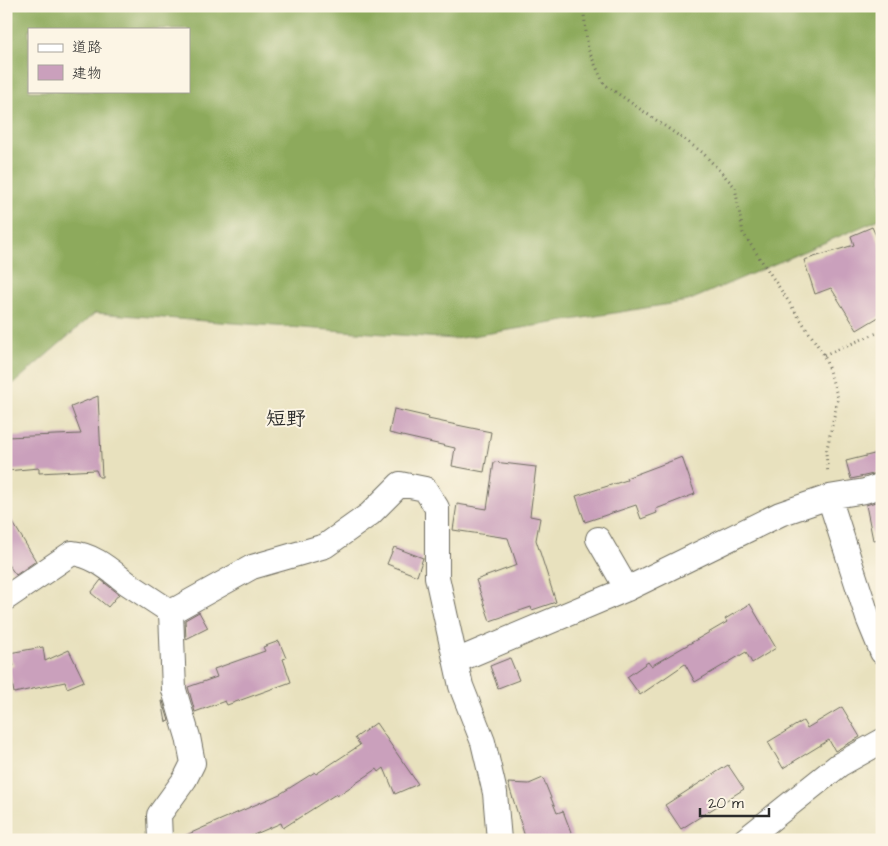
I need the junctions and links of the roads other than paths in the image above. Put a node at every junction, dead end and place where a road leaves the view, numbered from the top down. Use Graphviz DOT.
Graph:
graph roads {
  1 [pos="882,486"];
  2 [pos="829,497"];
  3 [pos="598,540"];
  4 [pos="627,589"];
  5 [pos="6,598"];
  6 [pos="170,612"];
  7 [pos="882,652"];
  8 [pos="456,661"];
  9 [pos="882,741"];
  10 [pos="160,840"];
  11 [pos="498,840"];
  12 [pos="745,840"];
  1 -- 2 [label="street"];
  2 -- 4 [label="street"];
  2 -- 7 [label="street"];
  3 -- 4 [label="street"];
  4 -- 8 [label="street"];
  5 -- 6 [label="street"];
  6 -- 8 [label="street"];
  6 -- 10 [label="street"];
  8 -- 11 [label="street"];
  9 -- 12 [label="street"];
}
